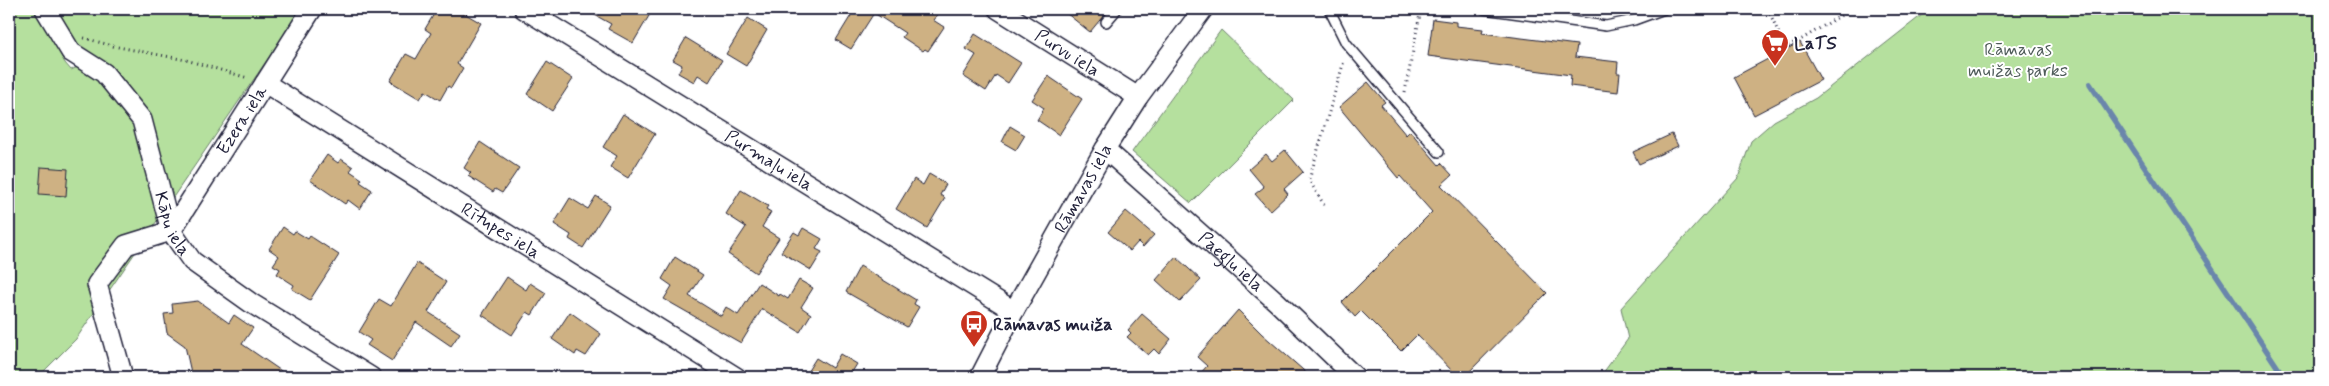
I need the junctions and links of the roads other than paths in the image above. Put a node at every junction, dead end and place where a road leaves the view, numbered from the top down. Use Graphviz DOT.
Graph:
graph roads {
  1 [pos="45,9"];
  2 [pos="312,9"];
  3 [pos="524,9"];
  4 [pos="998,9"];
  5 [pos="1117,9"];
  6 [pos="1203,9"];
  7 [pos="1329,9"];
  8 [pos="1484,9"];
  9 [pos="1664,9"];
  10 [pos="1106,22"];
  11 [pos="265,83"];
  12 [pos="1138,97"];
  13 [pos="1105,149"];
  14 [pos="1439,152"];
  15 [pos="170,230"];
  16 [pos="1014,311"];
  17 [pos="123,377"];
  18 [pos="371,377"];
  19 [pos="736,377"];
  20 [pos="980,377"];
  21 [pos="1355,377"];
  1 -- 15 [label="street, Kāpu iela"];
  2 -- 11 [label="street, Ezera iela"];
  3 -- 16 [label="street, Purmaļu iela"];
  4 -- 12 [label="street, Purvu iela"];
  5 -- 10 [label="lane"];
  6 -- 12 [label="street, Rāmavas iela"];
  7 -- 14 [label="lane"];
  8 -- 9 [label="lane"];
  11 -- 15 [label="street, Ezera iela"];
  11 -- 19 [label="street, Rītupes iela"];
  12 -- 13 [label="street, Rāmavas iela"];
  13 -- 16 [label="street, Rāmavas iela"];
  13 -- 21 [label="street, Paegļu iela"];
  15 -- 17 [label="street"];
  15 -- 18 [label="street, Kāpu iela"];
  16 -- 20 [label="street, Rāmavas iela"];
}
